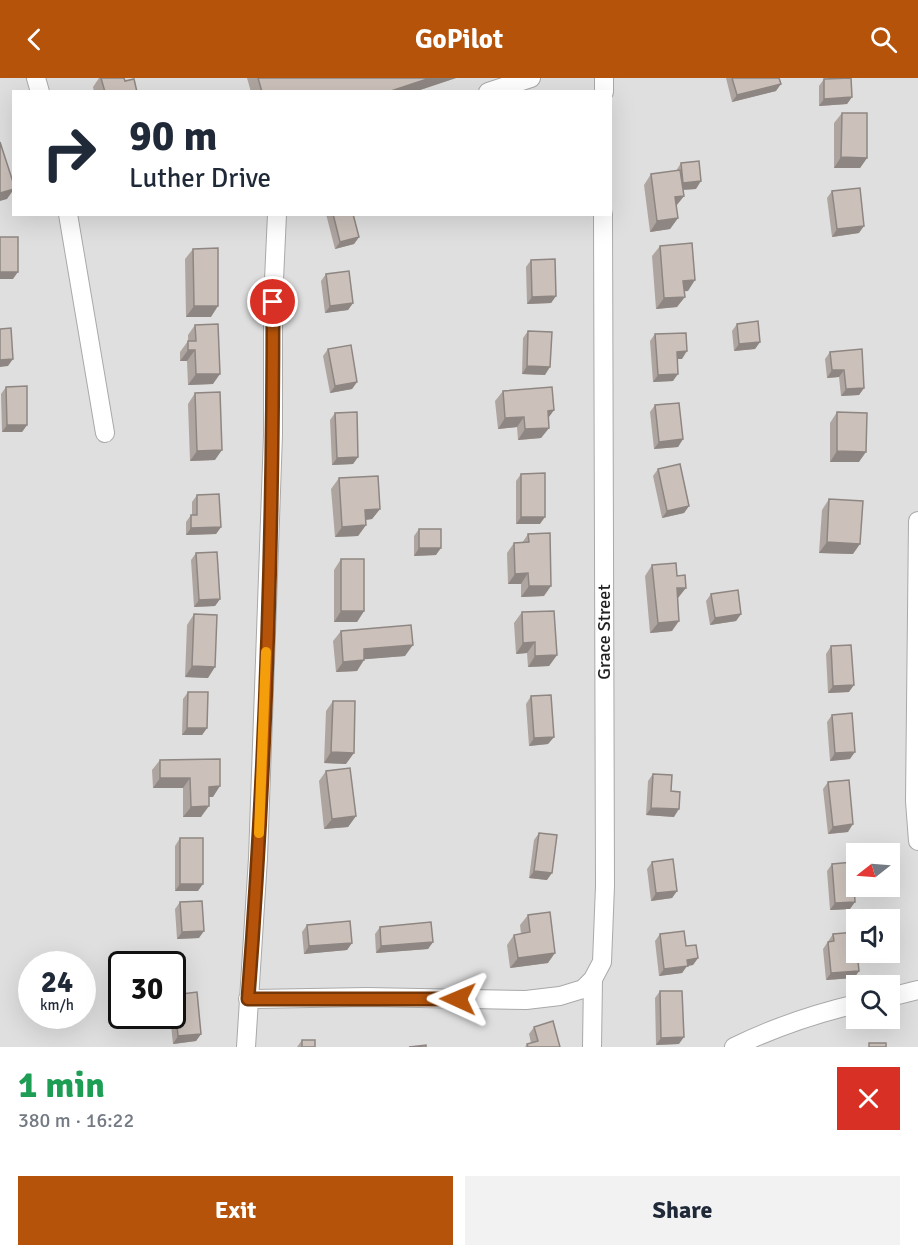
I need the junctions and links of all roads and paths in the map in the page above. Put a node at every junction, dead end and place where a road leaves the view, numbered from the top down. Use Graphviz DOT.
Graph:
graph roads {
  1 [pos="531,78"];
  2 [pos="494,90"];
  3 [pos="68,216"];
  4 [pos="277,216"];
  5 [pos="603,216"];
  6 [pos="105,433"];
  7 [pos="918,521"];
  8 [pos="918,841"];
  9 [pos="593,979"];
  10 [pos="918,990"];
  11 [pos="900,994"];
  12 [pos="248,999"];
  13 [pos="846,1007"];
  14 [pos="246,1047"];
  15 [pos="592,1047"];
  16 [pos="734,1047"];
  1 -- 2 [label="street"];
  3 -- 6 [label="street"];
  4 -- 12 [label="street"];
  5 -- 9 [label="street, Grace Street"];
  7 -- 8 [label="street"];
  9 -- 12 [label="street"];
  9 -- 15 [label="street, Grace Street"];
  10 -- 11 [label="street"];
  12 -- 14 [label="street"];
  13 -- 16 [label="street"];
}
